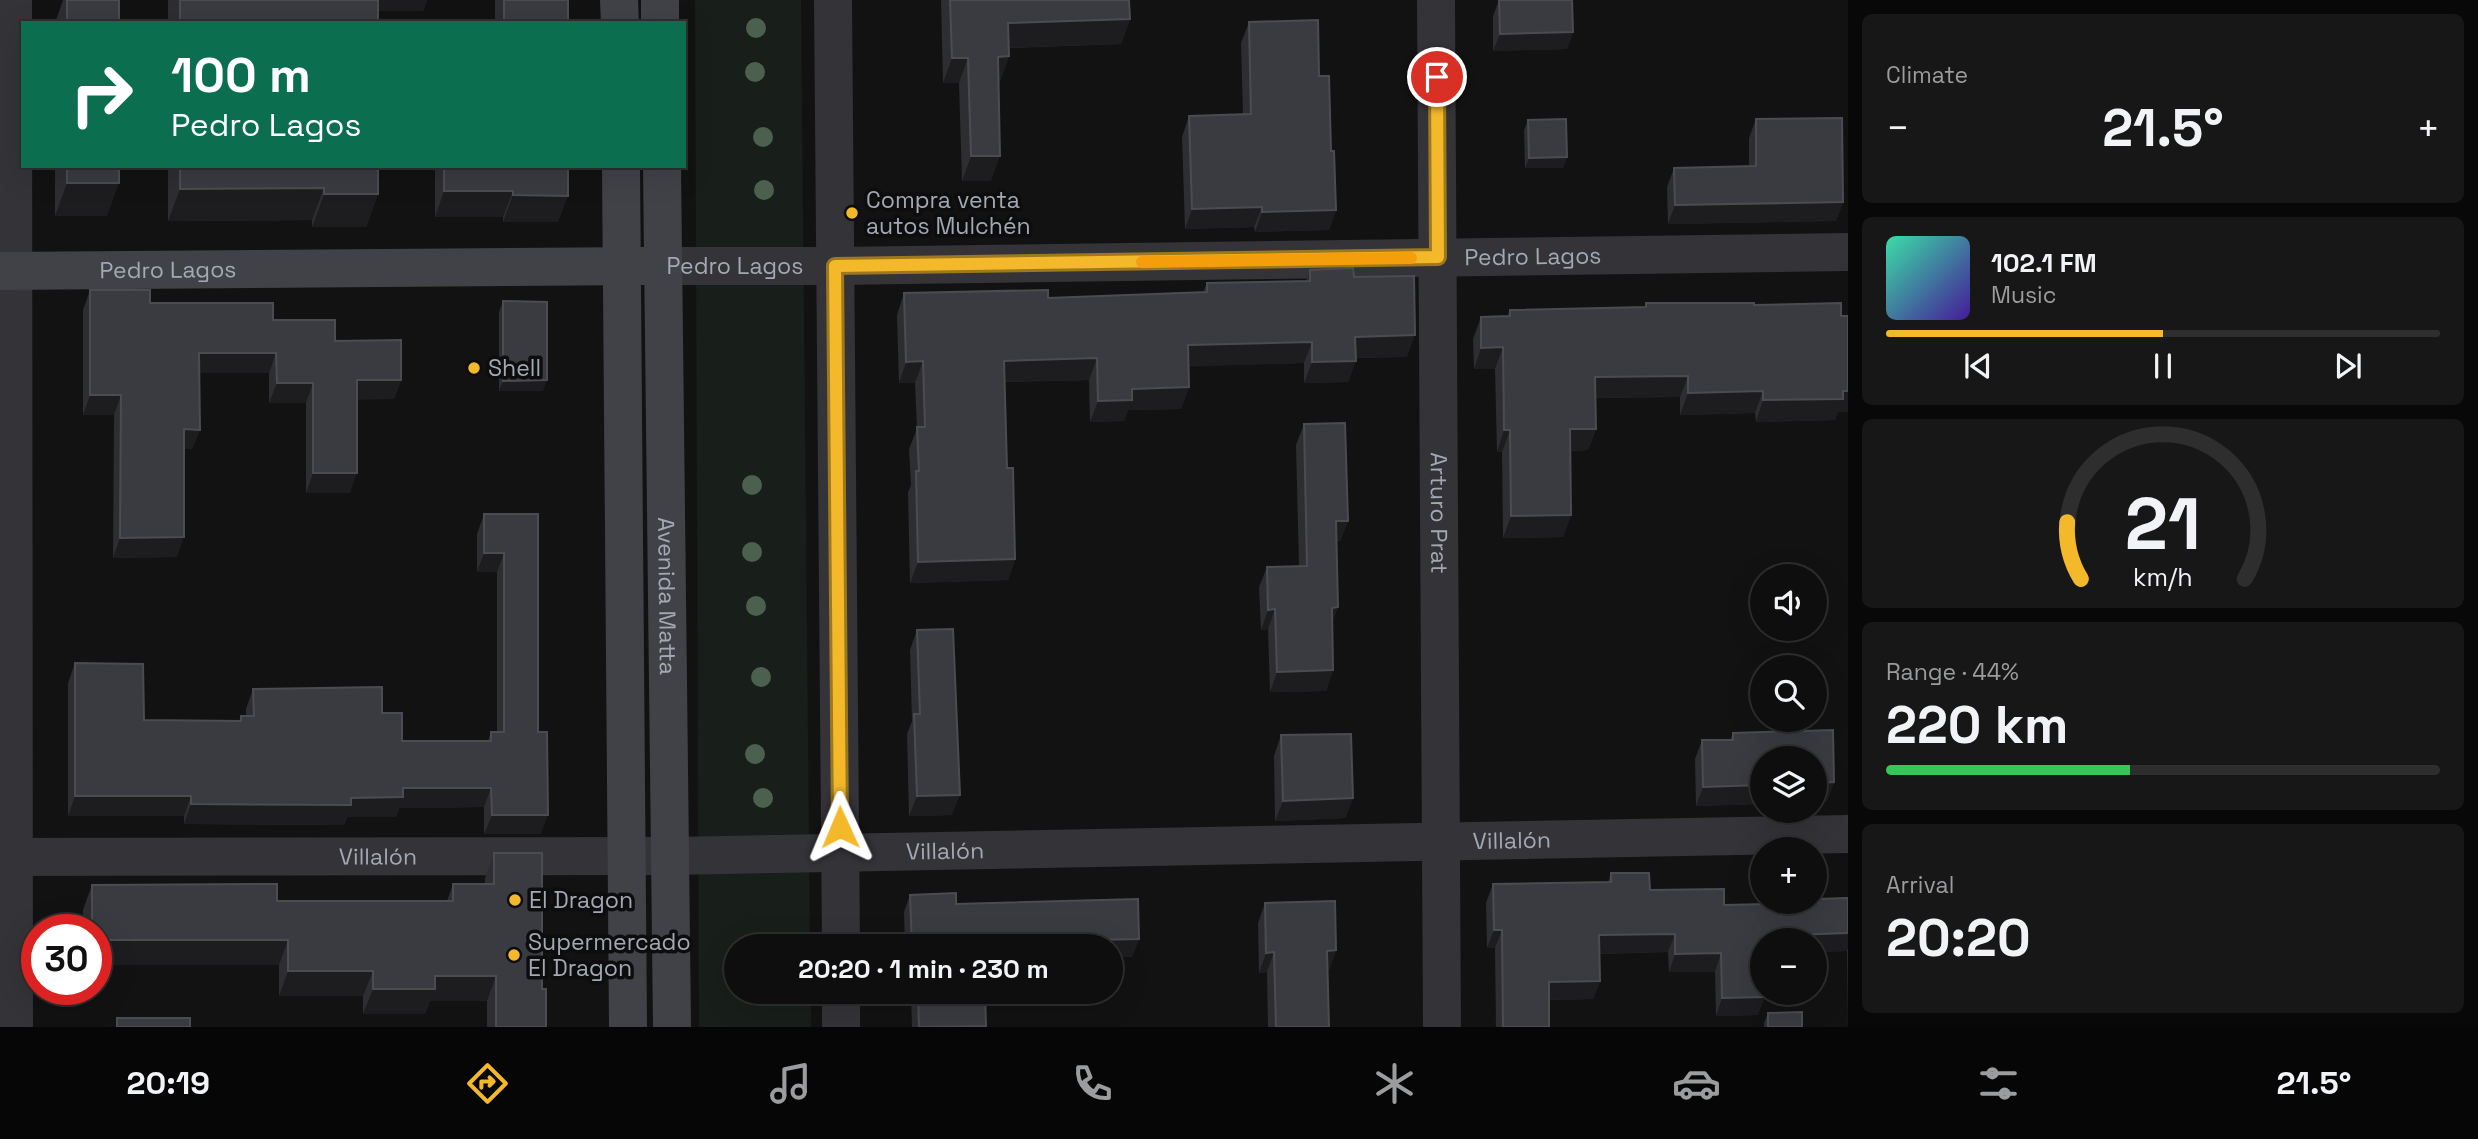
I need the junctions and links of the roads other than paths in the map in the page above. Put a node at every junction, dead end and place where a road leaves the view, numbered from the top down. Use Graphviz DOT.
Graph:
graph roads {
  1 [pos="13,0"];
  2 [pos="619,0"];
  3 [pos="660,0"];
  4 [pos="833,0"];
  5 [pos="1436,0"];
  6 [pos="620,21"];
  7 [pos="660,21"];
  8 [pos="621,168"];
  9 [pos="662,168"];
  10 [pos="1848,252"];
  11 [pos="1438,257"];
  12 [pos="622,265"];
  13 [pos="663,266"];
  14 [pos="835,266"];
  15 [pos="6,271"];
  16 [pos="1848,834"];
  17 [pos="1441,843"];
  18 [pos="840,854"];
  19 [pos="7,856"];
  20 [pos="670,856"];
  21 [pos="626,857"];
  22 [pos="841,934"];
  23 [pos="841,1004"];
  24 [pos="14,1027"];
  25 [pos="628,1027"];
  26 [pos="672,1027"];
  27 [pos="841,1027"];
  28 [pos="1443,1027"];
  1 -- 15 [label="street"];
  2 -- 6 [label="main road"];
  3 -- 7 [label="main road"];
  4 -- 14 [label="street"];
  5 -- 11 [label="street, Arturo Prat"];
  8 -- 12 [label="main road, Avenida Matta"];
  9 -- 13 [label="main road, Avenida Matta"];
  10 -- 11 [label="street, Pedro Lagos"];
  11 -- 14 [label="street, Pedro Lagos"];
  11 -- 17 [label="street, Arturo Prat"];
  12 -- 13 [label="main road, Pedro Lagos"];
  12 -- 15 [label="main road, Pedro Lagos"];
  12 -- 21 [label="main road, Avenida Matta"];
  13 -- 14 [label="street, Pedro Lagos"];
  13 -- 20 [label="main road, Avenida Matta"];
  14 -- 18 [label="street"];
  15 -- 19 [label="street"];
  16 -- 17 [label="street, Villalón"];
  17 -- 18 [label="street, Villalón"];
  17 -- 28 [label="street, Arturo Prat"];
  18 -- 20 [label="street, Villalón"];
  18 -- 22 [label="street"];
  19 -- 21 [label="street, Villalón"];
  19 -- 24 [label="street"];
  20 -- 21 [label="street, Villalón"];
  20 -- 26 [label="main road, Avenida Matta"];
  21 -- 25 [label="main road, Avenida Matta"];
  23 -- 27 [label="street"];
}
